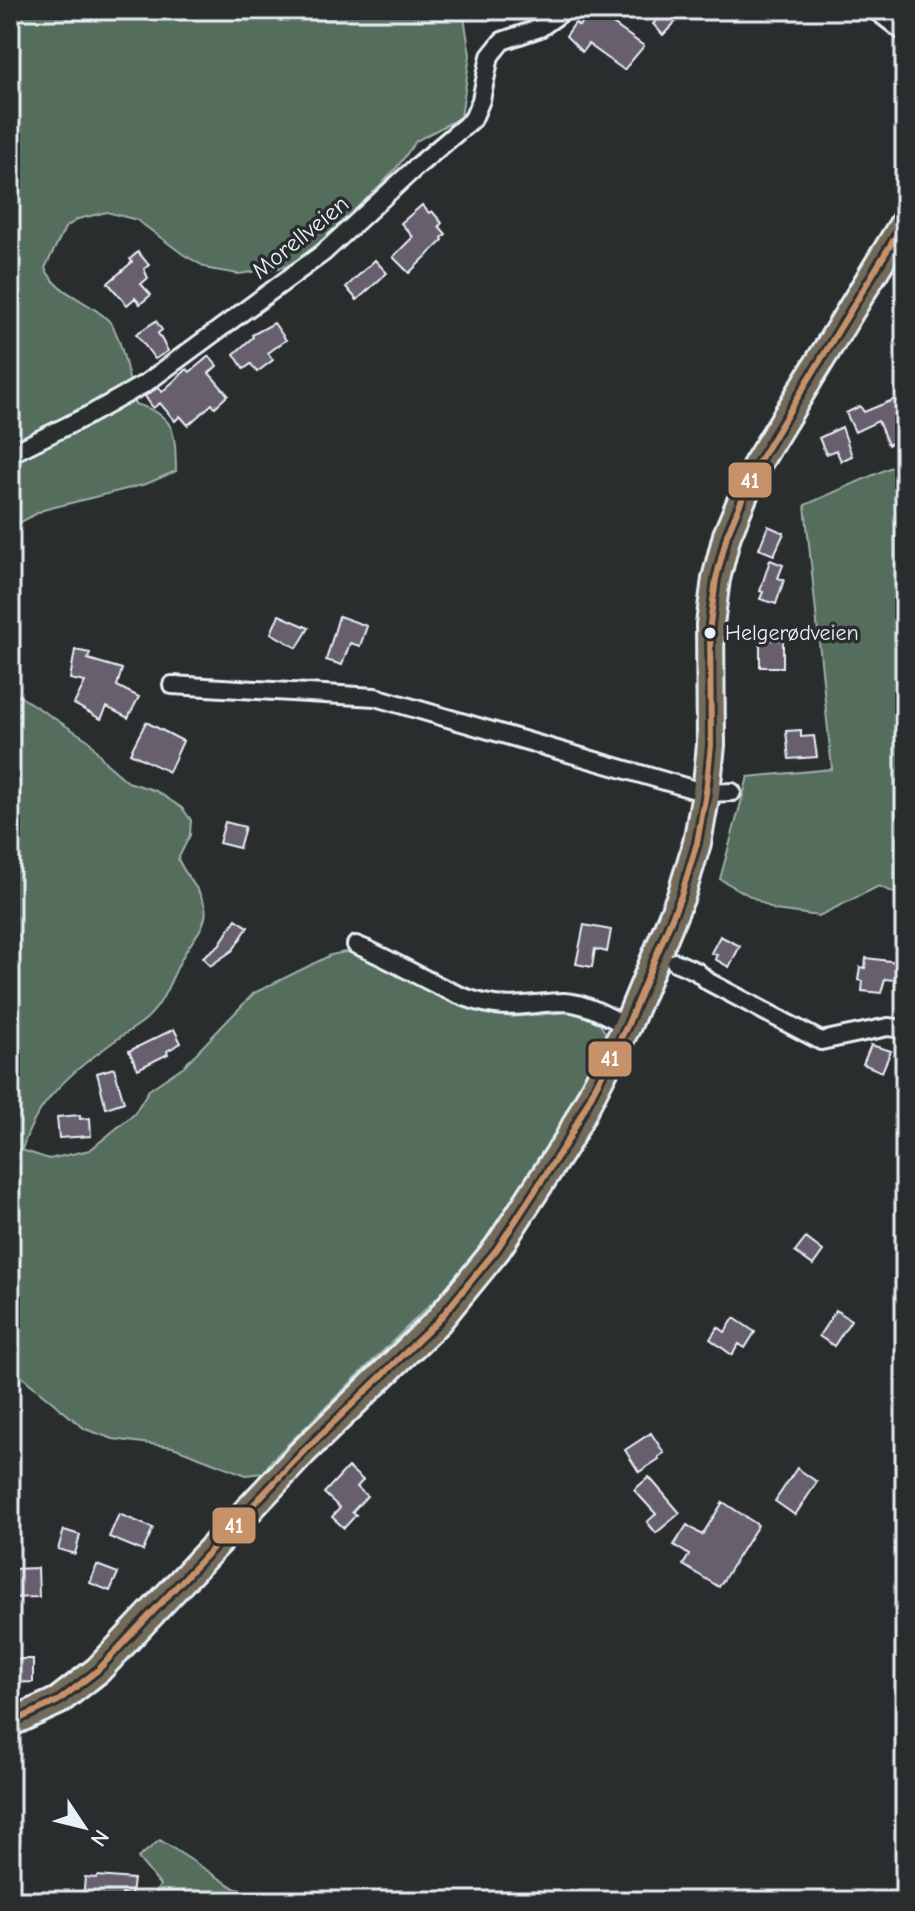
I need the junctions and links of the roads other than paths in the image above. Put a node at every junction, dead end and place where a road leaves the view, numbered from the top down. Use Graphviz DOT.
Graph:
graph roads {
  1 [pos="565,10"];
  2 [pos="875,10"];
  3 [pos="905,33"];
  4 [pos="905,221"];
  5 [pos="10,454"];
  6 [pos="172,685"];
  7 [pos="719,792"];
  8 [pos="356,945"];
  9 [pos="675,962"];
  10 [pos="627,1026"];
  11 [pos="905,1029"];
  12 [pos="10,1723"];
  1 -- 5 [label="street, Morellveien"];
  2 -- 3 [label="street"];
  4 -- 7 [label="main road"];
  6 -- 7 [label="street"];
  7 -- 10 [label="main road"];
  8 -- 10 [label="street"];
  9 -- 11 [label="street"];
  10 -- 12 [label="main road"];
}
